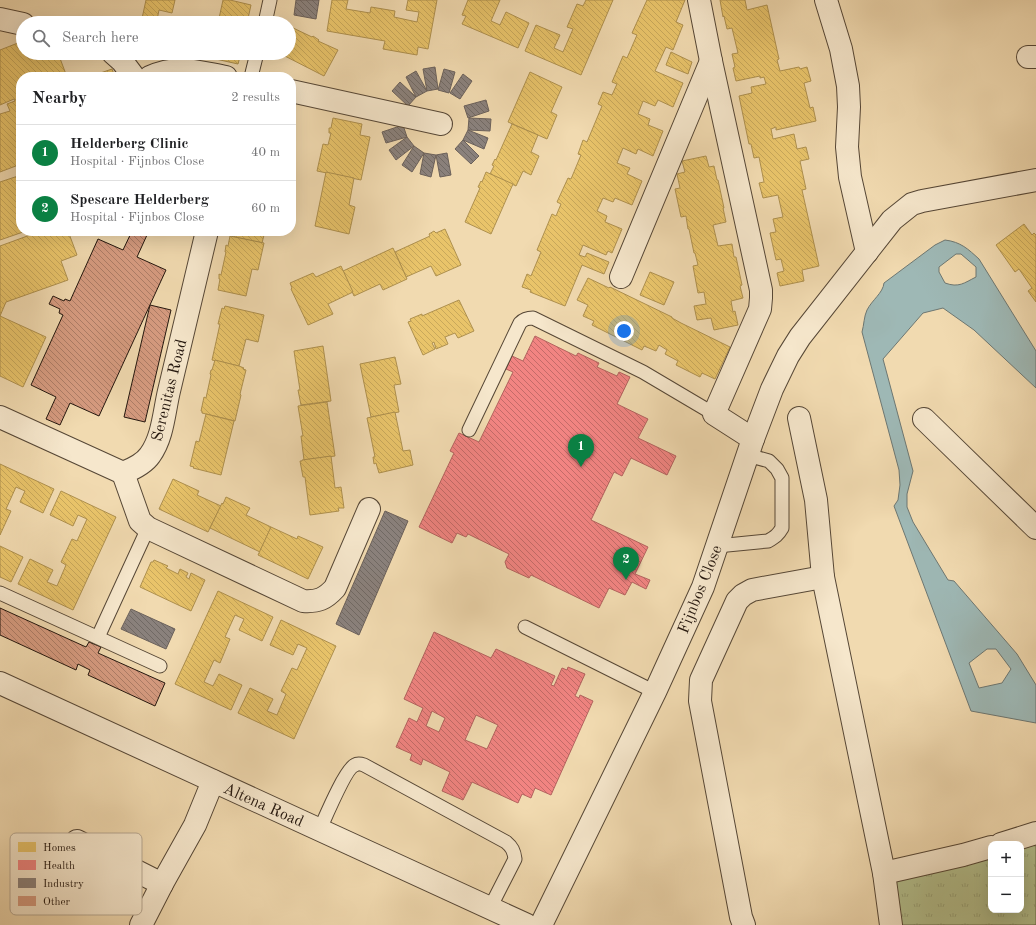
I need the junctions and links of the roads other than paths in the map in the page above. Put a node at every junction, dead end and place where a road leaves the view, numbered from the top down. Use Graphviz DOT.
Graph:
graph roads {
  1 [pos="270,0"];
  2 [pos="699,0"];
  3 [pos="826,0"];
  4 [pos="267,16"];
  5 [pos="0,19"];
  6 [pos="16,22"];
  7 [pos="121,60"];
  8 [pos="255,60"];
  9 [pos="711,61"];
  10 [pos="130,72"];
  11 [pos="163,72"];
  12 [pos="201,72"];
  13 [pos="252,72"];
  14 [pos="296,91"];
  15 [pos="441,124"];
  16 [pos="1036,180"];
  17 [pos="206,236"];
  18 [pos="864,256"];
  19 [pos="621,277"];
  20 [pos="714,414"];
  21 [pos="0,417"];
  22 [pos="799,418"];
  23 [pos="924,419"];
  24 [pos="469,430"];
  25 [pos="750,447"];
  26 [pos="123,473"];
  27 [pos="369,509"];
  28 [pos="148,528"];
  29 [pos="1036,528"];
  30 [pos="717,546"];
  31 [pos="823,577"];
  32 [pos="0,593"];
  33 [pos="525,627"];
  34 [pos="98,637"];
  35 [pos="160,666"];
  36 [pos="0,683"];
  37 [pos="655,692"];
  38 [pos="214,781"];
  39 [pos="320,829"];
  40 [pos="1036,833"];
  41 [pos="1011,841"];
  42 [pos="988,848"];
  43 [pos="884,873"];
  44 [pos="142,874"];
  45 [pos="162,884"];
  46 [pos="490,908"];
  47 [pos="141,925"];
  48 [pos="528,925"];
  49 [pos="542,925"];
  50 [pos="744,925"];
  51 [pos="891,925"];
  1 -- 4 [label="lane"];
  2 -- 9 [label="street"];
  3 -- 18 [label="street"];
  5 -- 6 [label="street"];
  7 -- 10 [label="street"];
  8 -- 13 [label="lane"];
  9 -- 19 [label="street"];
  9 -- 20 [label="street"];
  11 -- 12 [label="street"];
  14 -- 15 [label="street"];
  16 -- 18 [label="street, Fijnbos Close"];
  17 -- 26 [label="street, Serenitas Road"];
  18 -- 25 [label="street, Fijnbos Close"];
  20 -- 24 [label="lane"];
  20 -- 25 [label="street"];
  21 -- 26 [label="street"];
  22 -- 31 [label="street"];
  23 -- 29 [label="street"];
  25 -- 30 [label="street, Fijnbos Close"];
  25 -- 30 [label="lane"];
  26 -- 28 [label="street"];
  27 -- 28 [label="street"];
  28 -- 34 [label="lane"];
  30 -- 37 [label="street, Fijnbos Close"];
  31 -- 43 [label="street"];
  31 -- 50 [label="street"];
  32 -- 34 [label="lane"];
  33 -- 37 [label="lane"];
  34 -- 35 [label="lane"];
  36 -- 38 [label="street, Altena Road"];
  37 -- 49 [label="street, Fijnbos Close"];
  38 -- 39 [label="street, Altena Road"];
  38 -- 45 [label="street"];
  39 -- 46 [label="street, Altena Road"];
  39 -- 46 [label="lane"];
  40 -- 41 [label="street"];
  42 -- 43 [label="street"];
  43 -- 51 [label="street"];
  44 -- 45 [label="street"];
  45 -- 47 [label="street"];
  46 -- 48 [label="street, Altena Road"];
}
